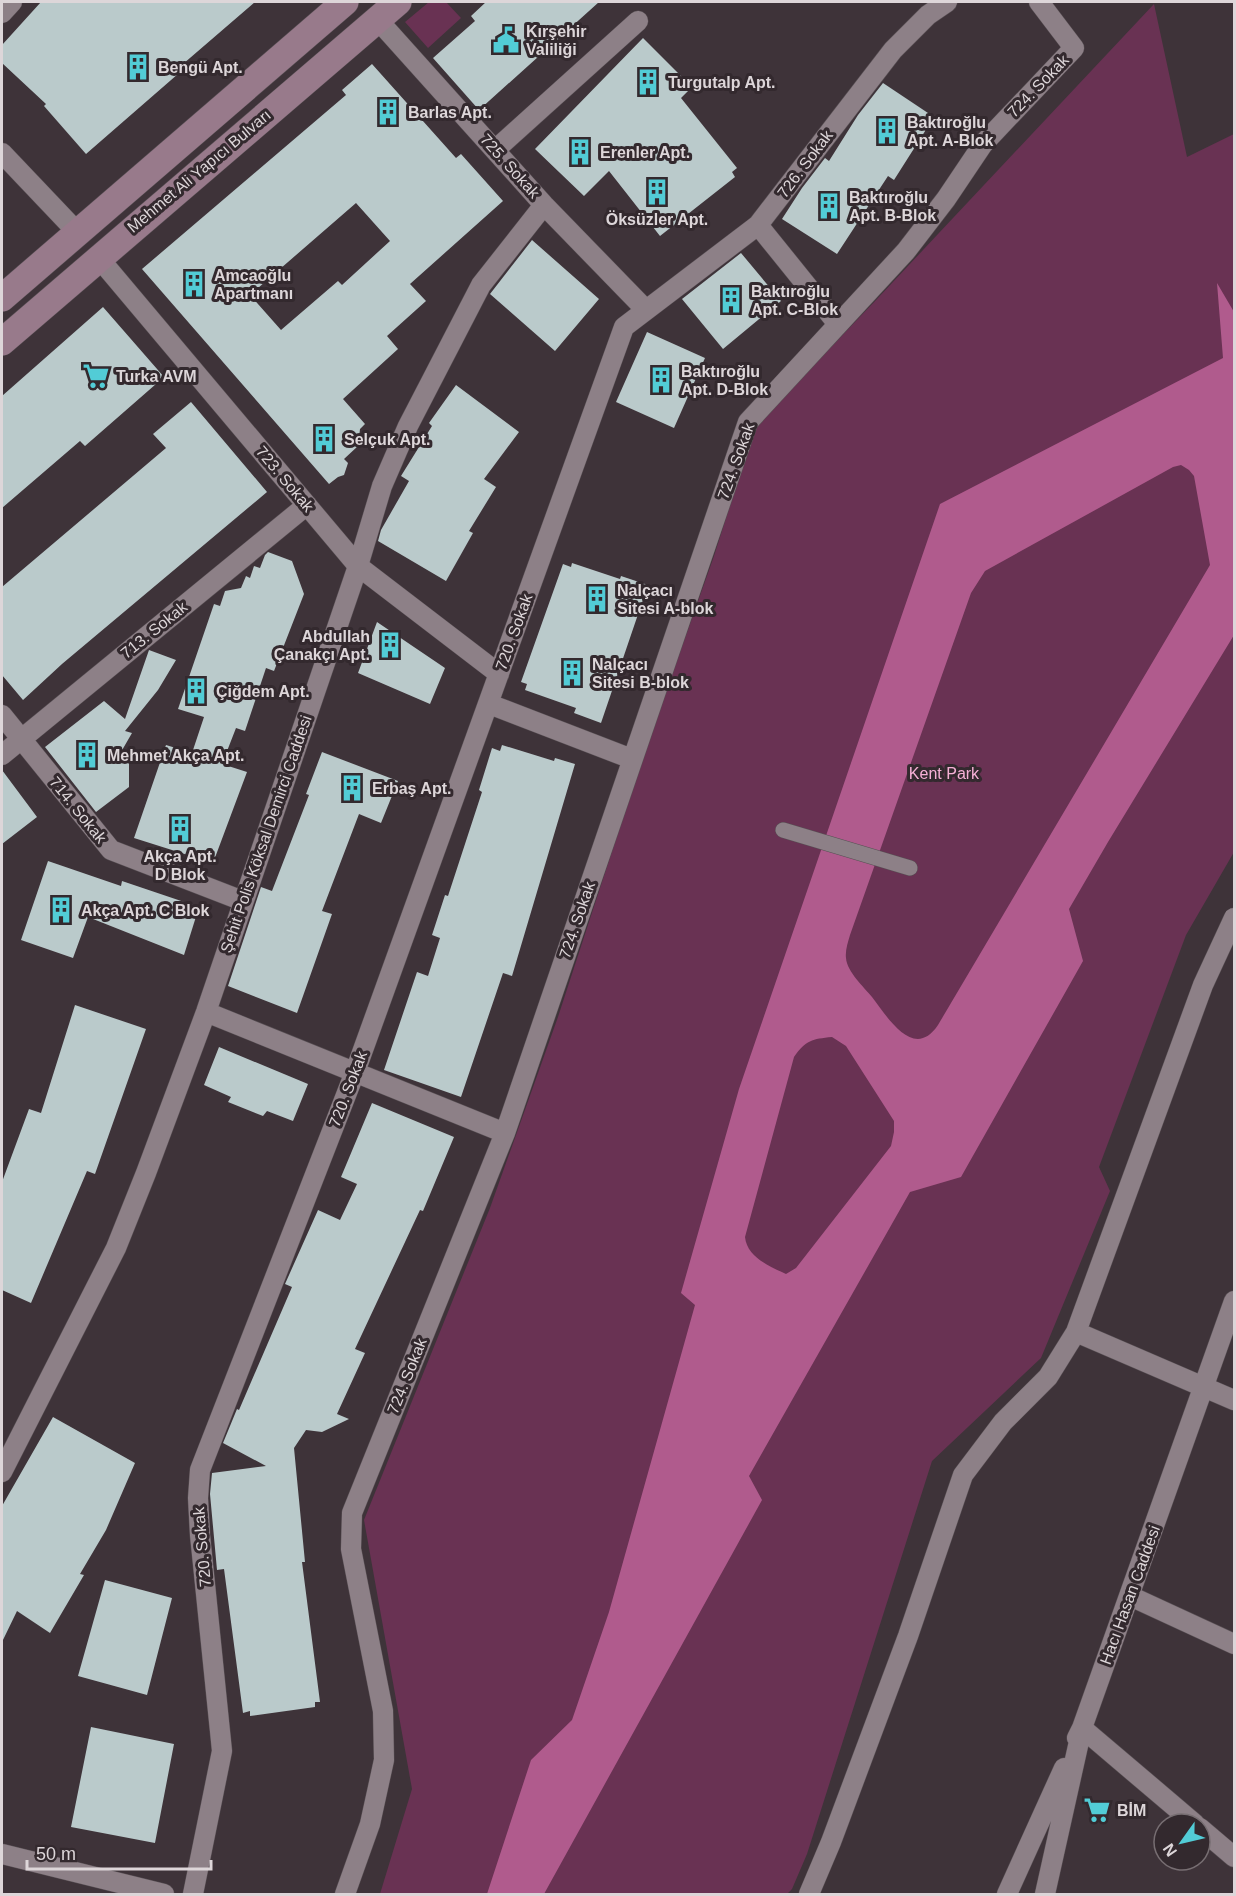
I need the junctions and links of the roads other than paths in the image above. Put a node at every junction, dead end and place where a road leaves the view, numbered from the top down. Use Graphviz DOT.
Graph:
graph roads {
  1 [pos="12,2"];
  2 [pos="345,2"];
  3 [pos="398,2"];
  4 [pos="947,2"];
  5 [pos="1039,2"];
  6 [pos="2,13"];
  7 [pos="377,19"];
  8 [pos="638,21"];
  9 [pos="495,150"];
  10 [pos="2,153"];
  11 [pos="544,205"];
  12 [pos="758,225"];
  13 [pos="78,233"];
  14 [pos="98,257"];
  15 [pos="2,298"];
  16 [pos="646,310"];
  17 [pos="837,323"];
  18 [pos="2,342"];
  19 [pos="307,505"];
  20 [pos="358,566"];
  21 [pos="499,674"];
  22 [pos="489,704"];
  23 [pos="2,715"];
  24 [pos="21,740"];
  25 [pos="2,755"];
  26 [pos="632,759"];
  27 [pos="783,830"];
  28 [pos="910,868"];
  29 [pos="243,901"];
  30 [pos="1234,918"];
  31 [pos="206,1012"];
  32 [pos="355,1072"];
  33 [pos="504,1133"];
  34 [pos="1234,1301"];
  35 [pos="1076,1332"];
  36 [pos="1203,1388"];
  37 [pos="1234,1400"];
  38 [pos="2,1472"];
  39 [pos="1130,1596"];
  40 [pos="1234,1644"];
  41 [pos="1082,1728"];
  42 [pos="1181,1812"];
  43 [pos="1212,1838"];
  44 [pos="2,1854"];
  45 [pos="1234,1857"];
  46 [pos="164,1894"];
  47 [pos="193,1894"];
  48 [pos="345,1894"];
  49 [pos="809,1894"];
  50 [pos="1007,1894"];
  51 [pos="1045,1894"];
  1 -- 6 [label="street"];
  2 -- 13 [label="main road, Mehmet Ali Yapıcı Bulvarı"];
  3 -- 7 [label="main road, Mehmet Ali Yapıcı Bulvarı"];
  4 -- 12 [label="street, 726. Sokak"];
  5 -- 17 [label="street, 724. Sokak"];
  7 -- 9 [label="street, 725. Sokak"];
  7 -- 14 [label="main road, Mehmet Ali Yapıcı Bulvarı"];
  8 -- 9 [label="street"];
  9 -- 11 [label="street, 725. Sokak"];
  10 -- 13 [label="street"];
  11 -- 16 [label="street, 725. Sokak"];
  11 -- 20 [label="street, Şehit Polis Köksal Demirci Caddesi"];
  12 -- 16 [label="street, 726. Sokak"];
  12 -- 17 [label="street"];
  13 -- 15 [label="main road, Mehmet Ali Yapıcı Bulvarı"];
  14 -- 18 [label="main road, Mehmet Ali Yapıcı Bulvarı"];
  14 -- 19 [label="street, 723. Sokak"];
  16 -- 21 [label="street, 720. Sokak"];
  17 -- 26 [label="street, 724. Sokak"];
  19 -- 20 [label="street, 723. Sokak"];
  19 -- 24 [label="street, 713. Sokak"];
  20 -- 21 [label="street, 723. Sokak"];
  20 -- 29 [label="street, Şehit Polis Köksal Demirci Caddesi"];
  21 -- 22 [label="street, 720. Sokak"];
  22 -- 26 [label="street"];
  22 -- 32 [label="street, 720. Sokak"];
  23 -- 24 [label="street, 714. Sokak"];
  24 -- 25 [label="street, 713. Sokak"];
  24 -- 29 [label="street, 714. Sokak"];
  26 -- 33 [label="street, 724. Sokak"];
  27 -- 28 [label="street"];
  29 -- 31 [label="street, Şehit Polis Köksal Demirci Caddesi"];
  30 -- 35 [label="street"];
  31 -- 32 [label="street"];
  31 -- 38 [label="street, Şehit Polis Köksal Demirci Caddesi"];
  32 -- 33 [label="street"];
  32 -- 47 [label="street, 720. Sokak"];
  33 -- 48 [label="street, 724. Sokak"];
  34 -- 36 [label="street, Hacı Hasan Caddesi"];
  35 -- 36 [label="street"];
  35 -- 49 [label="street"];
  36 -- 37 [label="street"];
  36 -- 39 [label="street, Hacı Hasan Caddesi"];
  39 -- 40 [label="street"];
  39 -- 41 [label="street, Hacı Hasan Caddesi"];
  41 -- 42 [label="street"];
  41 -- 50 [label="street"];
  41 -- 51 [label="street, Hacı Hasan Caddesi"];
  43 -- 45 [label="street"];
  44 -- 46 [label="street"];
}
